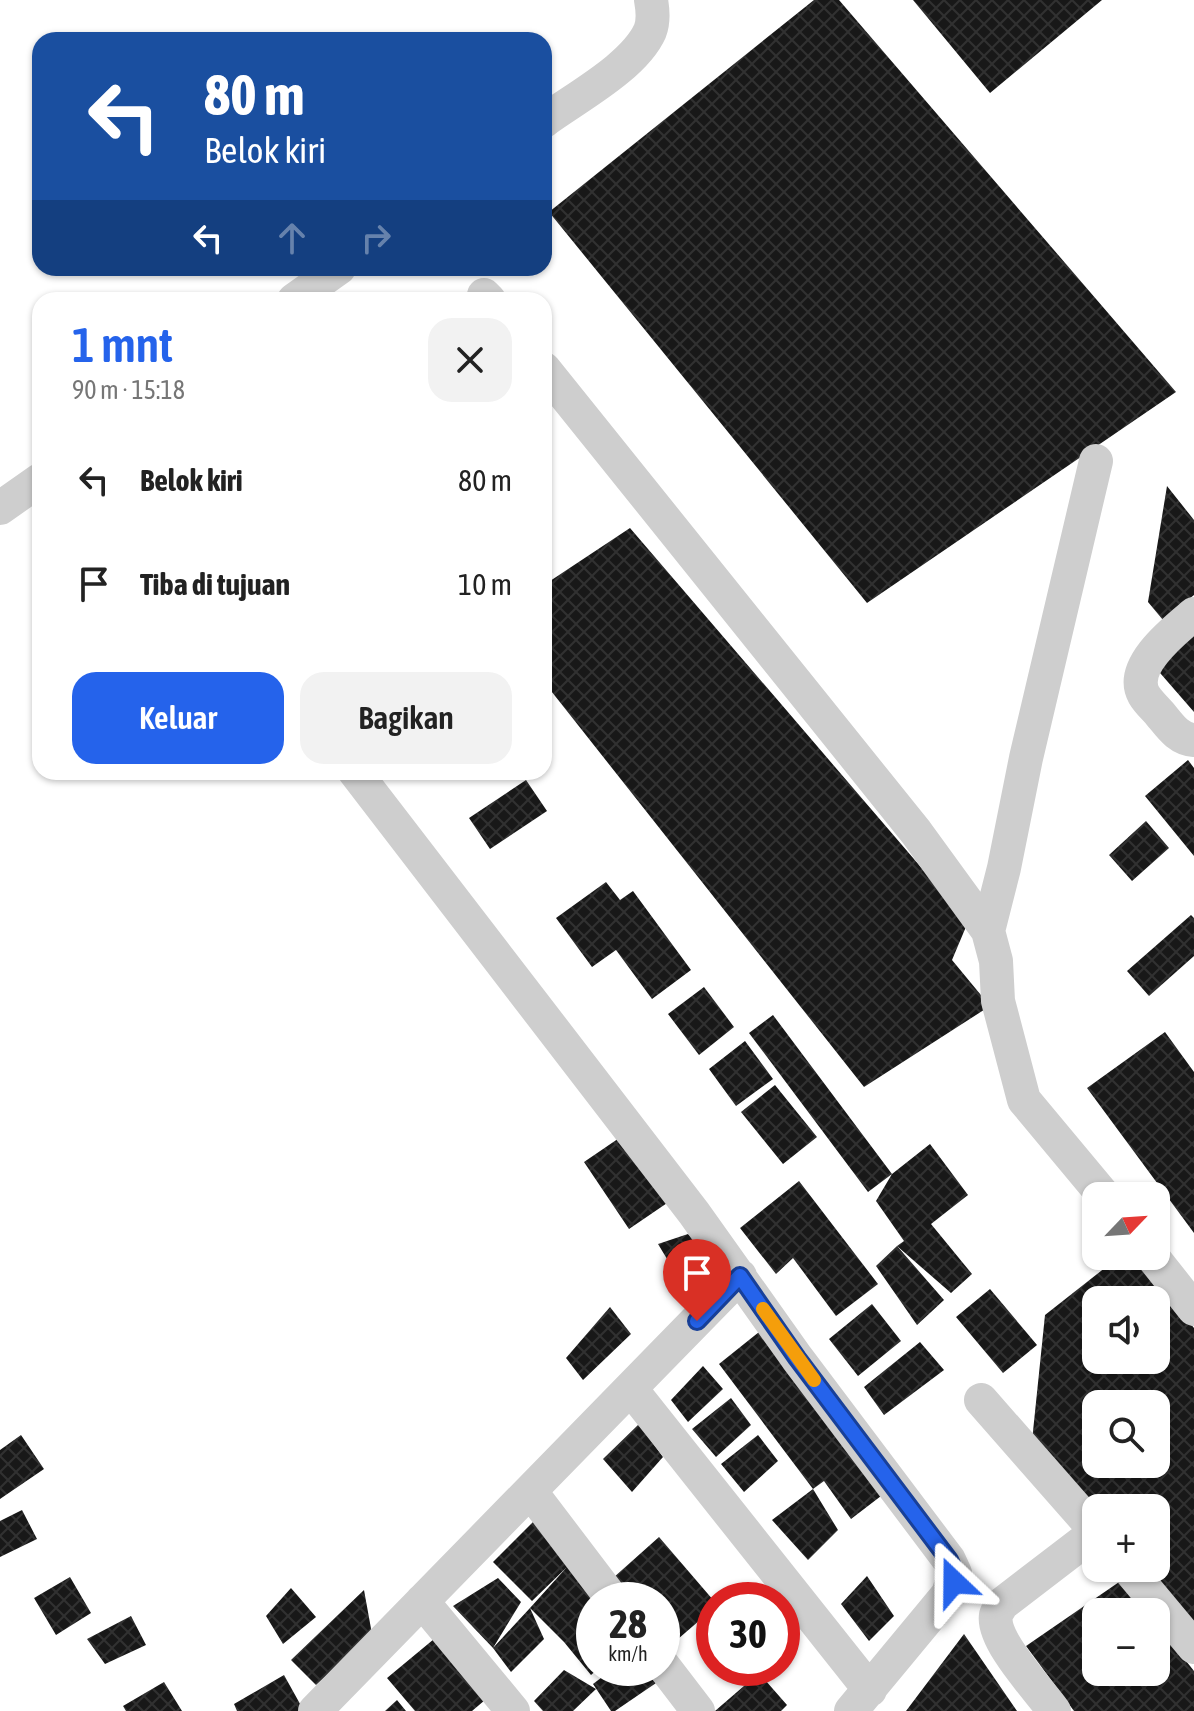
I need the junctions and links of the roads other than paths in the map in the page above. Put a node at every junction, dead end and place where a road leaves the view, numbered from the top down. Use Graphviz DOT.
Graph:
graph roads {
  1 [pos="651,0"];
  2 [pos="552,115"];
  3 [pos="328,276"];
  4 [pos="305,292"];
  5 [pos="552,379"];
  6 [pos="1096,461"];
  7 [pos="32,486"];
  8 [pos="0,508"];
  9 [pos="1194,614"];
  10 [pos="1194,740"];
  11 [pos="361,780"];
  12 [pos="988,931"];
  13 [pos="1092,1182"];
  14 [pos="1163,1270"];
  15 [pos="740,1276"];
  16 [pos="1194,1309"];
  17 [pos="631,1389"];
  18 [pos="981,1400"];
  19 [pos="531,1492"];
  20 [pos="1082,1516"];
  21 [pos="1082,1543"];
  22 [pos="599,1582"];
  23 [pos="1140,1582"];
  24 [pos="422,1601"];
  25 [pos="1194,1647"];
  26 [pos="679,1686"];
  27 [pos="860,1700"];
  28 [pos="323,1708"];
  29 [pos="513,1711"];
  30 [pos="698,1711"];
  31 [pos="1054,1711"];
  1 -- 2 [label="street"];
  3 -- 4 [label="street"];
  5 -- 12 [label="street"];
  6 -- 12 [label="street"];
  7 -- 8 [label="street"];
  9 -- 10 [label="street"];
  11 -- 15 [label="street"];
  12 -- 13 [label="street"];
  14 -- 16 [label="street"];
  15 -- 17 [label="street"];
  15 -- 27 [label="street"];
  17 -- 19 [label="street"];
  17 -- 27 [label="street"];
  18 -- 20 [label="street"];
  19 -- 22 [label="street"];
  19 -- 24 [label="street"];
  21 -- 31 [label="street"];
  23 -- 25 [label="street"];
  24 -- 28 [label="street"];
  24 -- 29 [label="street"];
  26 -- 30 [label="street"];
}
